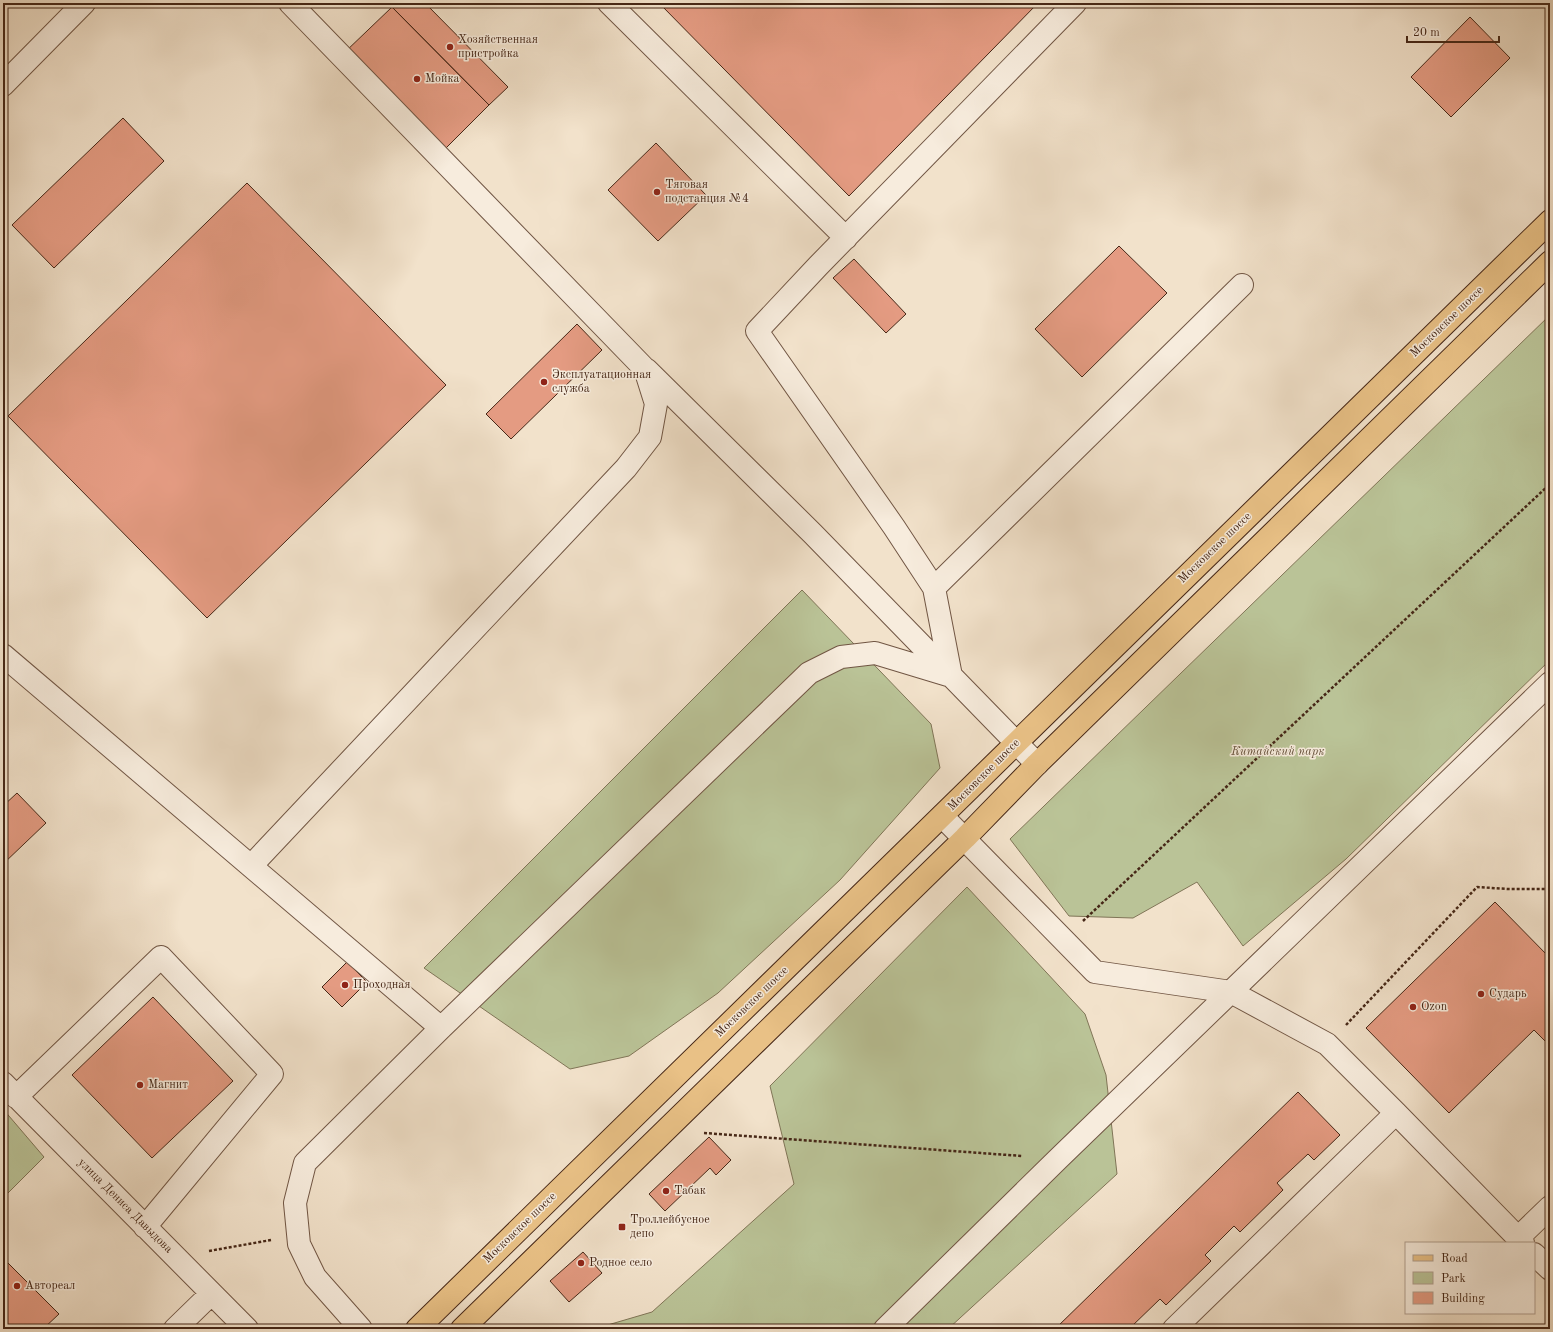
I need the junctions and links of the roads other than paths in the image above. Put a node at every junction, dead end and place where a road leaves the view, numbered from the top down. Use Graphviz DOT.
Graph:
graph roads {
  1 [pos="84,3"];
  2 [pos="290,3"];
  3 [pos="609,3"];
  4 [pos="1075,3"];
  5 [pos="3,85"];
  6 [pos="1550,220"];
  7 [pos="846,238"];
  8 [pos="1550,262"];
  9 [pos="1242,285"];
  10 [pos="645,369"];
  11 [pos="934,588"];
  12 [pos="3,655"];
  13 [pos="951,676"];
  14 [pos="1550,683"];
  15 [pos="1016,742"];
  16 [pos="1037,764"];
  17 [pos="942,816"];
  18 [pos="965,838"];
  19 [pos="252,866"];
  20 [pos="1231,992"];
  21 [pos="440,1028"];
  22 [pos="9,1090"];
  23 [pos="1396,1113"];
  24 [pos="1550,1207"];
  25 [pos="145,1227"];
  26 [pos="1520,1241"];
  27 [pos="1535,1255"];
  28 [pos="1550,1269"];
  29 [pos="211,1294"];
  30 [pos="175,1329"];
  31 [pos="247,1329"];
  32 [pos="361,1329"];
  33 [pos="417,1329"];
  34 [pos="462,1329"];
  35 [pos="885,1329"];
  36 [pos="1174,1329"];
  1 -- 5 [label="street"];
  2 -- 10 [label="street"];
  3 -- 7 [label="street"];
  4 -- 7 [label="street"];
  6 -- 15 [label="main road, Московское шоссе"];
  7 -- 11 [label="street"];
  8 -- 16 [label="main road"];
  9 -- 11 [label="street"];
  10 -- 13 [label="street"];
  10 -- 19 [label="street"];
  11 -- 13 [label="street"];
  12 -- 19 [label="street"];
  13 -- 15 [label="street"];
  13 -- 21 [label="street"];
  14 -- 20 [label="street"];
  15 -- 16 [label="street"];
  15 -- 17 [label="main road, Московское шоссе"];
  16 -- 18 [label="main road"];
  17 -- 18 [label="street"];
  17 -- 33 [label="main road, Московское шоссе"];
  18 -- 20 [label="street"];
  18 -- 34 [label="main road"];
  19 -- 21 [label="street"];
  20 -- 23 [label="street"];
  20 -- 35 [label="street"];
  21 -- 32 [label="street"];
  22 -- 25 [label="street, улица Дениса Давыдова"];
  22 -- 25 [label="street"];
  23 -- 26 [label="street"];
  23 -- 36 [label="street"];
  24 -- 26 [label="street"];
  25 -- 29 [label="street, улица Дениса Давыдова"];
  27 -- 28 [label="street"];
  29 -- 30 [label="street"];
  29 -- 31 [label="street, улица Дениса Давыдова"];
}
